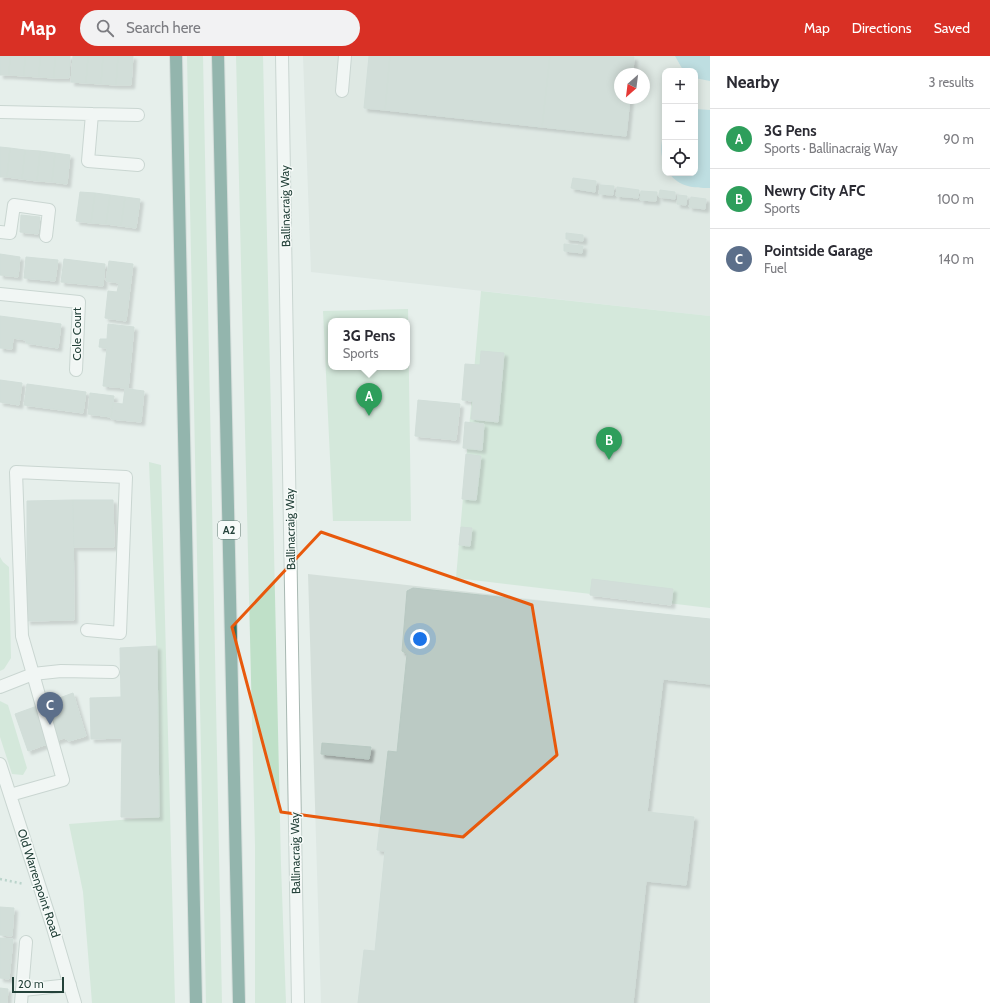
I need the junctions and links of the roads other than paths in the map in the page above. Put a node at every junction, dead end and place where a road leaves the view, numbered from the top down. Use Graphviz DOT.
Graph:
graph roads {
  1 [pos="176,56"];
  2 [pos="218,56"];
  3 [pos="282,56"];
  4 [pos="345,56"];
  5 [pos="342,91"];
  6 [pos="0,112"];
  7 [pos="92,114"];
  8 [pos="138,115"];
  9 [pos="138,165"];
  10 [pos="0,232"];
  11 [pos="46,236"];
  12 [pos="0,294"];
  13 [pos="76,370"];
  14 [pos="87,630"];
  15 [pos="113,672"];
  16 [pos="32,674"];
  17 [pos="0,687"];
  18 [pos="0,764"];
  19 [pos="10,795"];
  20 [pos="26,942"];
  21 [pos="70,986"];
  22 [pos="23,990"];
  23 [pos="21,1003"];
  24 [pos="75,1003"];
  25 [pos="196,1003"];
  26 [pos="239,1003"];
  27 [pos="298,1003"];
  1 -- 25 [label="highway"];
  2 -- 26 [label="highway, A2"];
  3 -- 27 [label="street, Ballinacraig Way"];
  4 -- 5 [label="street"];
  6 -- 7 [label="street"];
  7 -- 8 [label="street"];
  7 -- 9 [label="street"];
  10 -- 11 [label="street"];
  12 -- 13 [label="street, Cole Court"];
  14 -- 16 [label="street"];
  15 -- 16 [label="street"];
  16 -- 17 [label="street"];
  16 -- 19 [label="street"];
  18 -- 19 [label="street, Old Warrenpoint Road"];
  19 -- 21 [label="street, Old Warrenpoint Road"];
  20 -- 22 [label="street"];
  21 -- 22 [label="street"];
  21 -- 24 [label="street, Old Warrenpoint Road"];
  22 -- 23 [label="street"];
}
